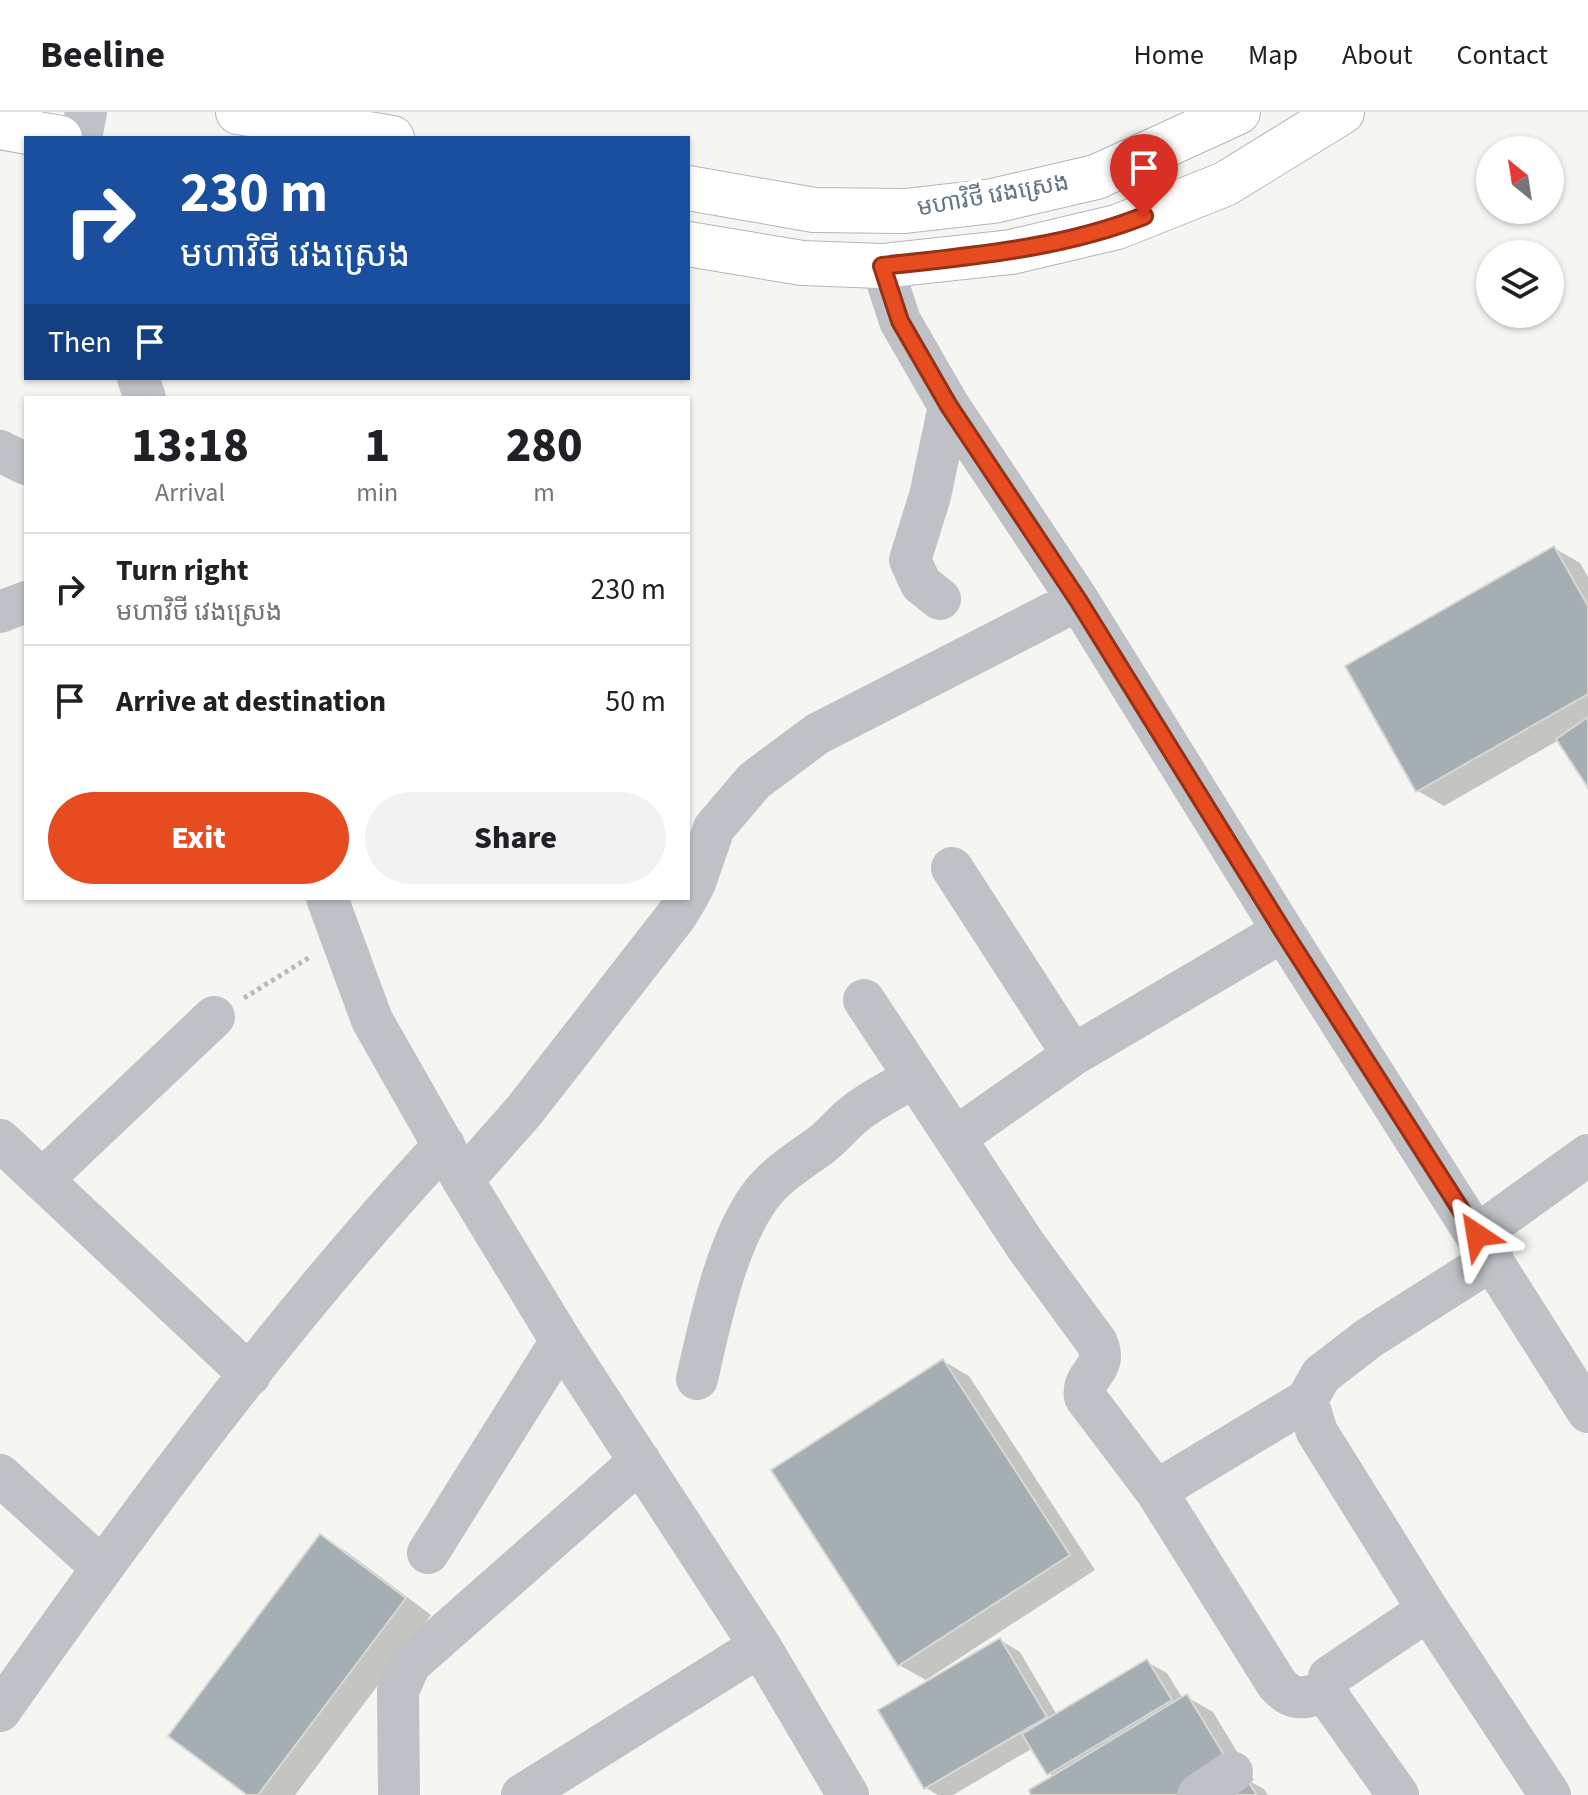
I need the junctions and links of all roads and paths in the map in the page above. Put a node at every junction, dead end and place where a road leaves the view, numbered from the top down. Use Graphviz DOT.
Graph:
graph roads {
  1 [pos="86,112"];
  2 [pos="1238,112"];
  3 [pos="1342,112"];
  4 [pos="267,114"];
  5 [pos="0,127"];
  6 [pos="49,136"];
  7 [pos="81,136"];
  8 [pos="382,136"];
  9 [pos="690,188"];
  10 [pos="690,244"];
  11 [pos="882,266"];
  12 [pos="949,406"];
  13 [pos="0,451"];
  14 [pos="24,463"];
  15 [pos="940,599"];
  16 [pos="1078,600"];
  17 [pos="24,603"];
  18 [pos="0,612"];
  19 [pos="952,868"];
  20 [pos="690,892"];
  21 [pos="328,900"];
  22 [pos="685,900"];
  23 [pos="1283,931"];
  24 [pos="342,938"];
  25 [pos="864,1000"];
  26 [pos="214,1017"];
  27 [pos="1073,1055"];
  28 [pos="914,1077"];
  29 [pos="955,1138"];
  30 [pos="0,1140"];
  31 [pos="1588,1155"];
  32 [pos="453,1163"];
  33 [pos="42,1180"];
  34 [pos="1485,1247"];
  35 [pos="561,1341"];
  36 [pos="250,1375"];
  37 [pos="697,1379"];
  38 [pos="1307,1400"];
  39 [pos="1588,1412"];
  40 [pos="640,1461"];
  41 [pos="0,1475"];
  42 [pos="1156,1491"];
  43 [pos="428,1553"];
  44 [pos="101,1567"];
  45 [pos="1428,1610"];
  46 [pos="760,1646"];
  47 [pos="1328,1692"];
  48 [pos="0,1711"];
  49 [pos="1232,1772"];
  50 [pos="399,1795"];
  51 [pos="522,1795"];
  52 [pos="848,1795"];
  53 [pos="1198,1795"];
  54 [pos="1398,1795"];
  55 [pos="1550,1795"];
  1 -- 7 [label="street"];
  2 -- 9 [label="main road, មហាវិថី វេងស្រេង"];
  3 -- 11 [label="main road"];
  4 -- 8 [label="main road"];
  5 -- 6 [label="main road"];
  10 -- 11 [label="main road"];
  11 -- 12 [label="street"];
  12 -- 15 [label="street"];
  12 -- 16 [label="street"];
  13 -- 14 [label="street"];
  16 -- 20 [label="street"];
  16 -- 23 [label="street"];
  17 -- 18 [label="street"];
  19 -- 27 [label="street"];
  21 -- 24 [label="street"];
  22 -- 32 [label="street"];
  23 -- 27 [label="street"];
  23 -- 34 [label="street"];
  24 -- 26 [label="path"];
  24 -- 32 [label="street"];
  25 -- 28 [label="street"];
  26 -- 33 [label="street"];
  27 -- 29 [label="street"];
  28 -- 29 [label="street"];
  28 -- 37 [label="street"];
  29 -- 42 [label="street"];
  30 -- 33 [label="street"];
  31 -- 34 [label="street"];
  32 -- 35 [label="street"];
  32 -- 36 [label="street"];
  33 -- 36 [label="street"];
  34 -- 38 [label="street"];
  34 -- 39 [label="street"];
  35 -- 40 [label="street"];
  35 -- 43 [label="street"];
  36 -- 44 [label="street"];
  38 -- 42 [label="street"];
  38 -- 45 [label="street"];
  40 -- 46 [label="street"];
  40 -- 50 [label="street"];
  41 -- 44 [label="street"];
  42 -- 47 [label="street"];
  44 -- 48 [label="street"];
  45 -- 47 [label="street"];
  45 -- 55 [label="street"];
  46 -- 51 [label="street"];
  46 -- 52 [label="street"];
  47 -- 54 [label="street"];
  49 -- 53 [label="street"];
}
